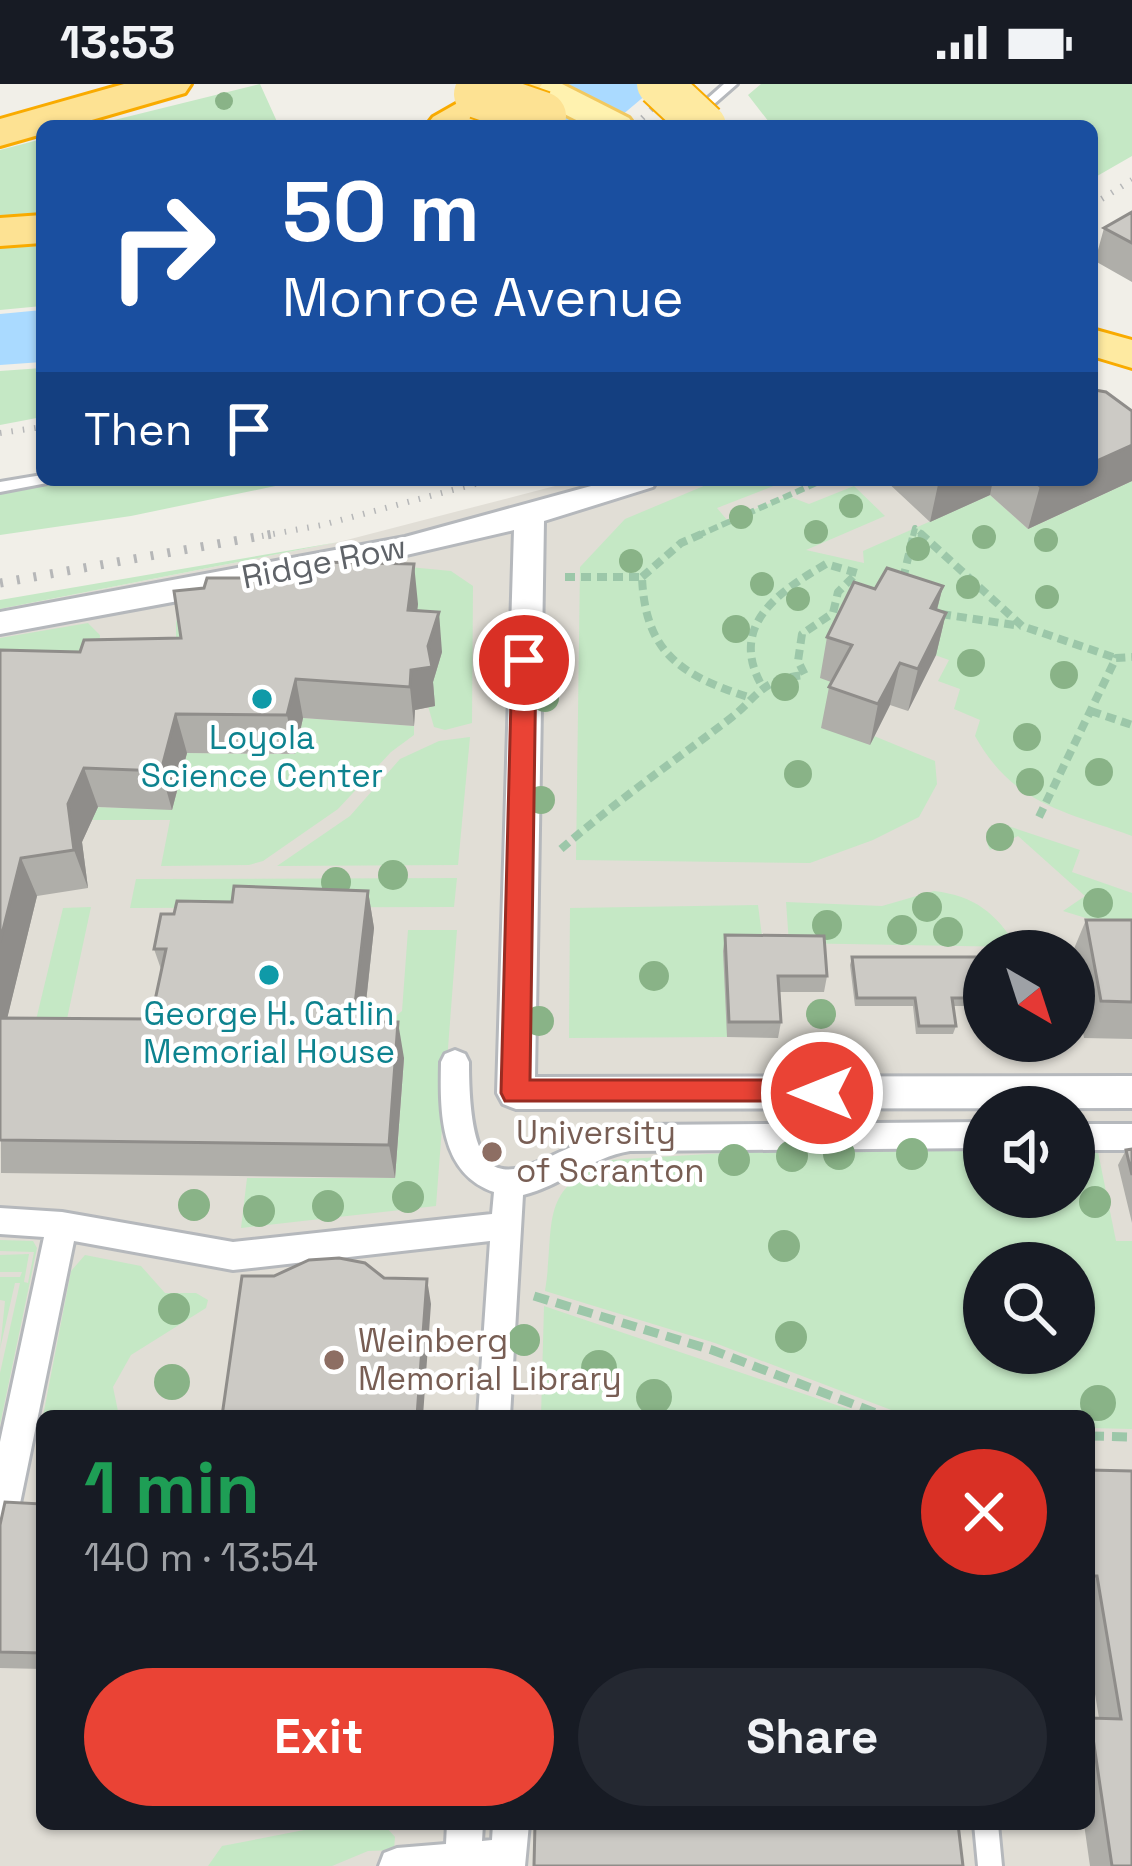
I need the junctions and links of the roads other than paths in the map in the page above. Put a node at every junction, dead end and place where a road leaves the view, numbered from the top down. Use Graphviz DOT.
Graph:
graph roads {
  1 [pos="48,84"];
  2 [pos="170,84"];
  3 [pos="659,84"];
  4 [pos="731,84"];
  5 [pos="507,95"];
  6 [pos="0,103"];
  7 [pos="45,120"];
  8 [pos="459,120"];
  9 [pos="595,120"];
  10 [pos="689,120"];
  11 [pos="698,120"];
  12 [pos="36,123"];
  13 [pos="0,133"];
  14 [pos="36,230"];
  15 [pos="0,232"];
  16 [pos="1098,344"];
  17 [pos="1132,354"];
  18 [pos="1098,388"];
  19 [pos="1132,396"];
  20 [pos="36,481"];
  21 [pos="626,486"];
  22 [pos="0,487"];
  23 [pos="529,520"];
  24 [pos="0,623"];
  25 [pos="455,1062"];
  26 [pos="1132,1092"];
  27 [pos="963,1135"];
  28 [pos="1095,1137"];
  29 [pos="1132,1137"];
  30 [pos="509,1182"];
  31 [pos="0,1221"];
  32 [pos="62,1225"];
  33 [pos="506,1226"];
  34 [pos="494,1410"];
  35 [pos="0,1518"];
  36 [pos="511,1830"];
  37 [pos="987,1830"];
  38 [pos="464,1842"];
  39 [pos="397,1866"];
  40 [pos="990,1866"];
  1 -- 6 [label="highway"];
  2 -- 7 [label="highway"];
  3 -- 11 [label="highway, bridge"];
  4 -- 10 [label="lane"];
  5 -- 8 [label="highway"];
  5 -- 9 [label="main road"];
  12 -- 13 [label="highway"];
  14 -- 15 [label="highway"];
  16 -- 17 [label="highway"];
  18 -- 19 [label="highway"];
  20 -- 22 [label="lane"];
  21 -- 23 [label="street, Ridge Row"];
  23 -- 24 [label="street, Ridge Row"];
  23 -- 26 [label="street"];
  25 -- 30 [label="street"];
  27 -- 30 [label="street"];
  28 -- 29 [label="street"];
  30 -- 33 [label="street"];
  31 -- 32 [label="street"];
  32 -- 33 [label="street"];
  32 -- 35 [label="street"];
  33 -- 34 [label="street"];
  36 -- 38 [label="street"];
  37 -- 40 [label="lane"];
  38 -- 39 [label="street"];
}
